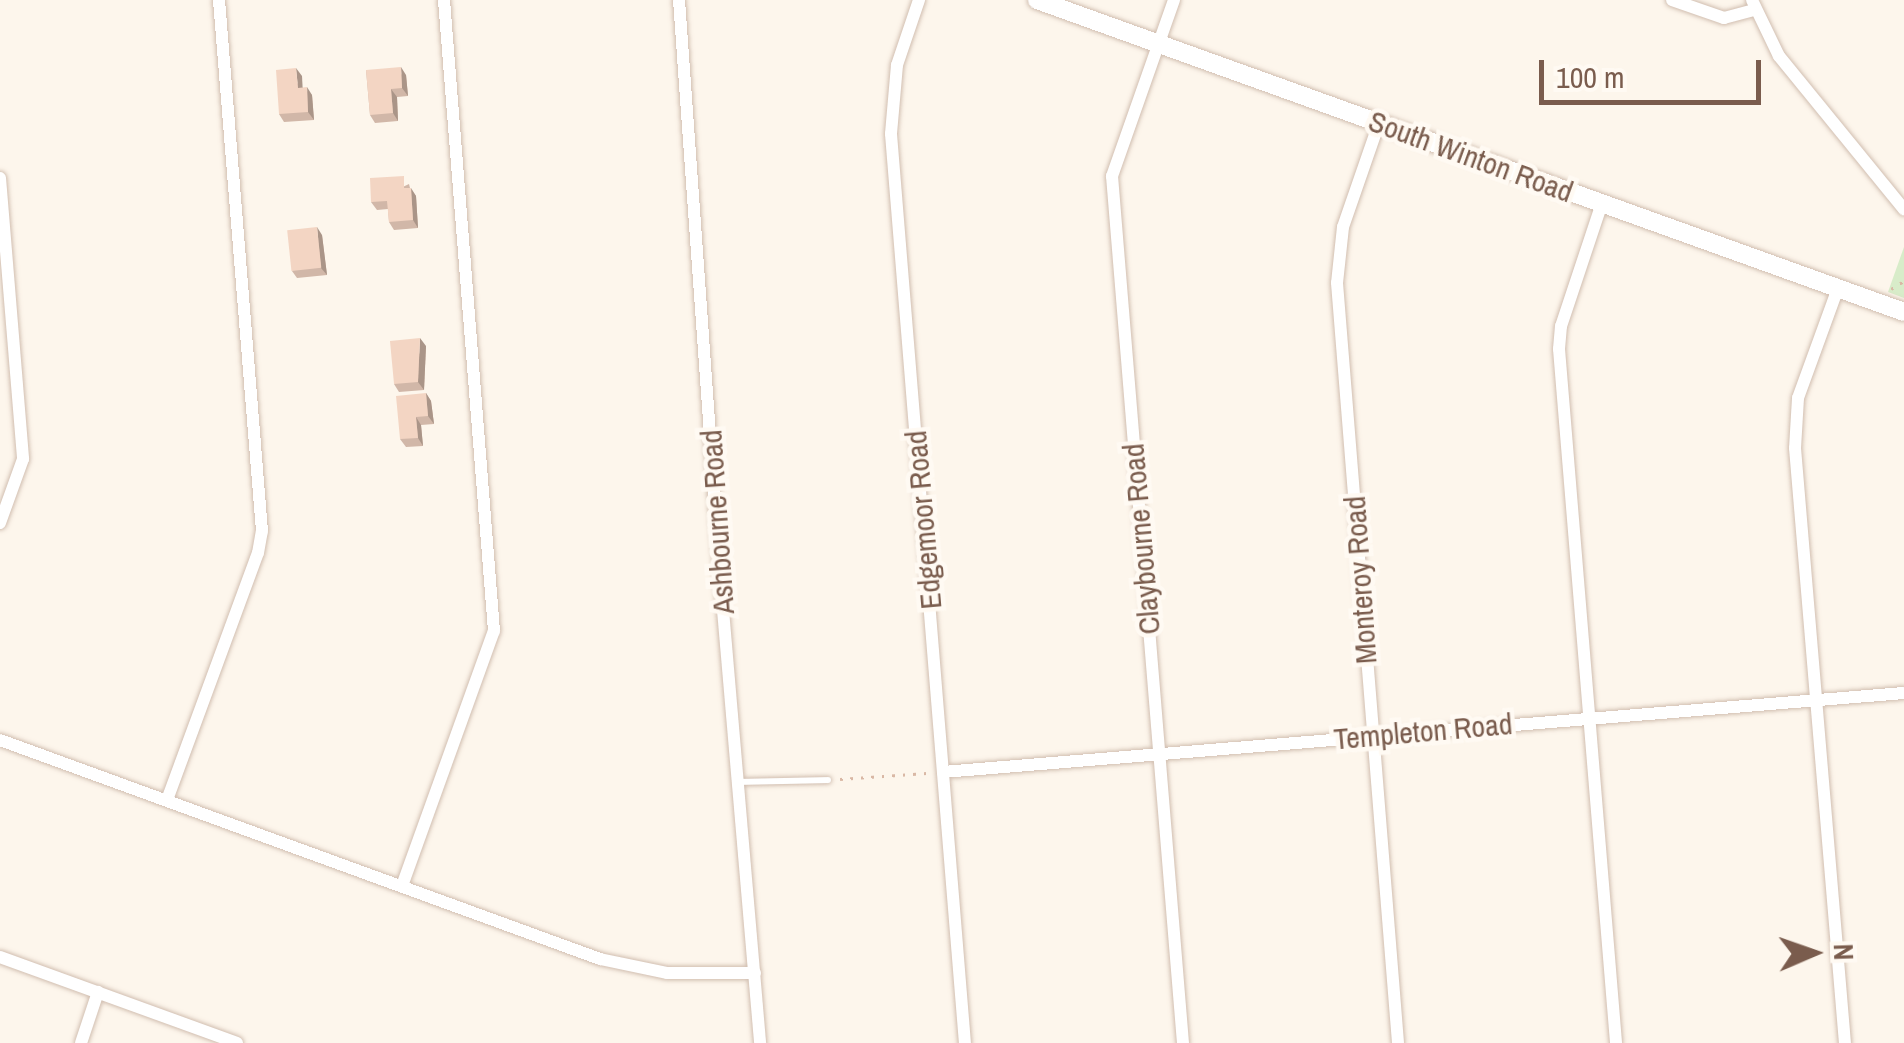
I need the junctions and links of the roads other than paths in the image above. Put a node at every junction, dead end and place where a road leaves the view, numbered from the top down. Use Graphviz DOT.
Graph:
graph roads {
  1 [pos="219,0"];
  2 [pos="444,0"];
  3 [pos="680,0"];
  4 [pos="919,0"];
  5 [pos="1037,0"];
  6 [pos="1174,0"];
  7 [pos="1672,0"];
  8 [pos="1753,5"];
  9 [pos="1158,43"];
  10 [pos="1379,123"];
  11 [pos="0,178"];
  12 [pos="1602,203"];
  13 [pos="1904,209"];
  14 [pos="1838,288"];
  15 [pos="1904,312"];
  16 [pos="0,523"];
  17 [pos="1904,693"];
  18 [pos="1817,699"];
  19 [pos="1589,716"];
  20 [pos="1372,735"];
  21 [pos="0,740"];
  22 [pos="1160,754"];
  23 [pos="943,772"];
  24 [pos="828,780"];
  25 [pos="739,782"];
  26 [pos="166,800"];
  27 [pos="402,886"];
  28 [pos="0,957"];
  29 [pos="755,972"];
  30 [pos="98,992"];
  31 [pos="81,1043"];
  32 [pos="237,1043"];
  33 [pos="760,1043"];
  34 [pos="965,1043"];
  35 [pos="1183,1043"];
  36 [pos="1398,1043"];
  37 [pos="1616,1043"];
  38 [pos="1845,1043"];
  1 -- 26 [label="street"];
  2 -- 27 [label="street"];
  3 -- 25 [label="street, Ashbourne Road"];
  4 -- 23 [label="street, Edgemoor Road"];
  5 -- 9 [label="main road, South Winton Road"];
  6 -- 9 [label="street, Claybourne Road"];
  7 -- 8 [label="street"];
  8 -- 13 [label="street"];
  9 -- 10 [label="main road, South Winton Road"];
  9 -- 22 [label="street, Claybourne Road"];
  10 -- 12 [label="main road, South Winton Road"];
  10 -- 20 [label="street, Monteroy Road"];
  11 -- 16 [label="street"];
  12 -- 14 [label="main road, South Winton Road"];
  12 -- 19 [label="street"];
  14 -- 15 [label="main road, South Winton Road"];
  14 -- 18 [label="street"];
  17 -- 18 [label="street, Templeton Road"];
  18 -- 19 [label="street, Templeton Road"];
  18 -- 38 [label="street"];
  19 -- 20 [label="street, Templeton Road"];
  19 -- 37 [label="street"];
  20 -- 22 [label="street, Templeton Road"];
  20 -- 36 [label="street, Monteroy Road"];
  21 -- 26 [label="street"];
  22 -- 23 [label="street, Templeton Road"];
  22 -- 35 [label="street, Claybourne Road"];
  23 -- 34 [label="street, Edgemoor Road"];
  24 -- 25 [label="lane"];
  25 -- 29 [label="street, Ashbourne Road"];
  26 -- 27 [label="street"];
  27 -- 29 [label="street"];
  28 -- 30 [label="street"];
  29 -- 33 [label="street, Ashbourne Road"];
  30 -- 31 [label="street"];
  30 -- 32 [label="street"];
}
